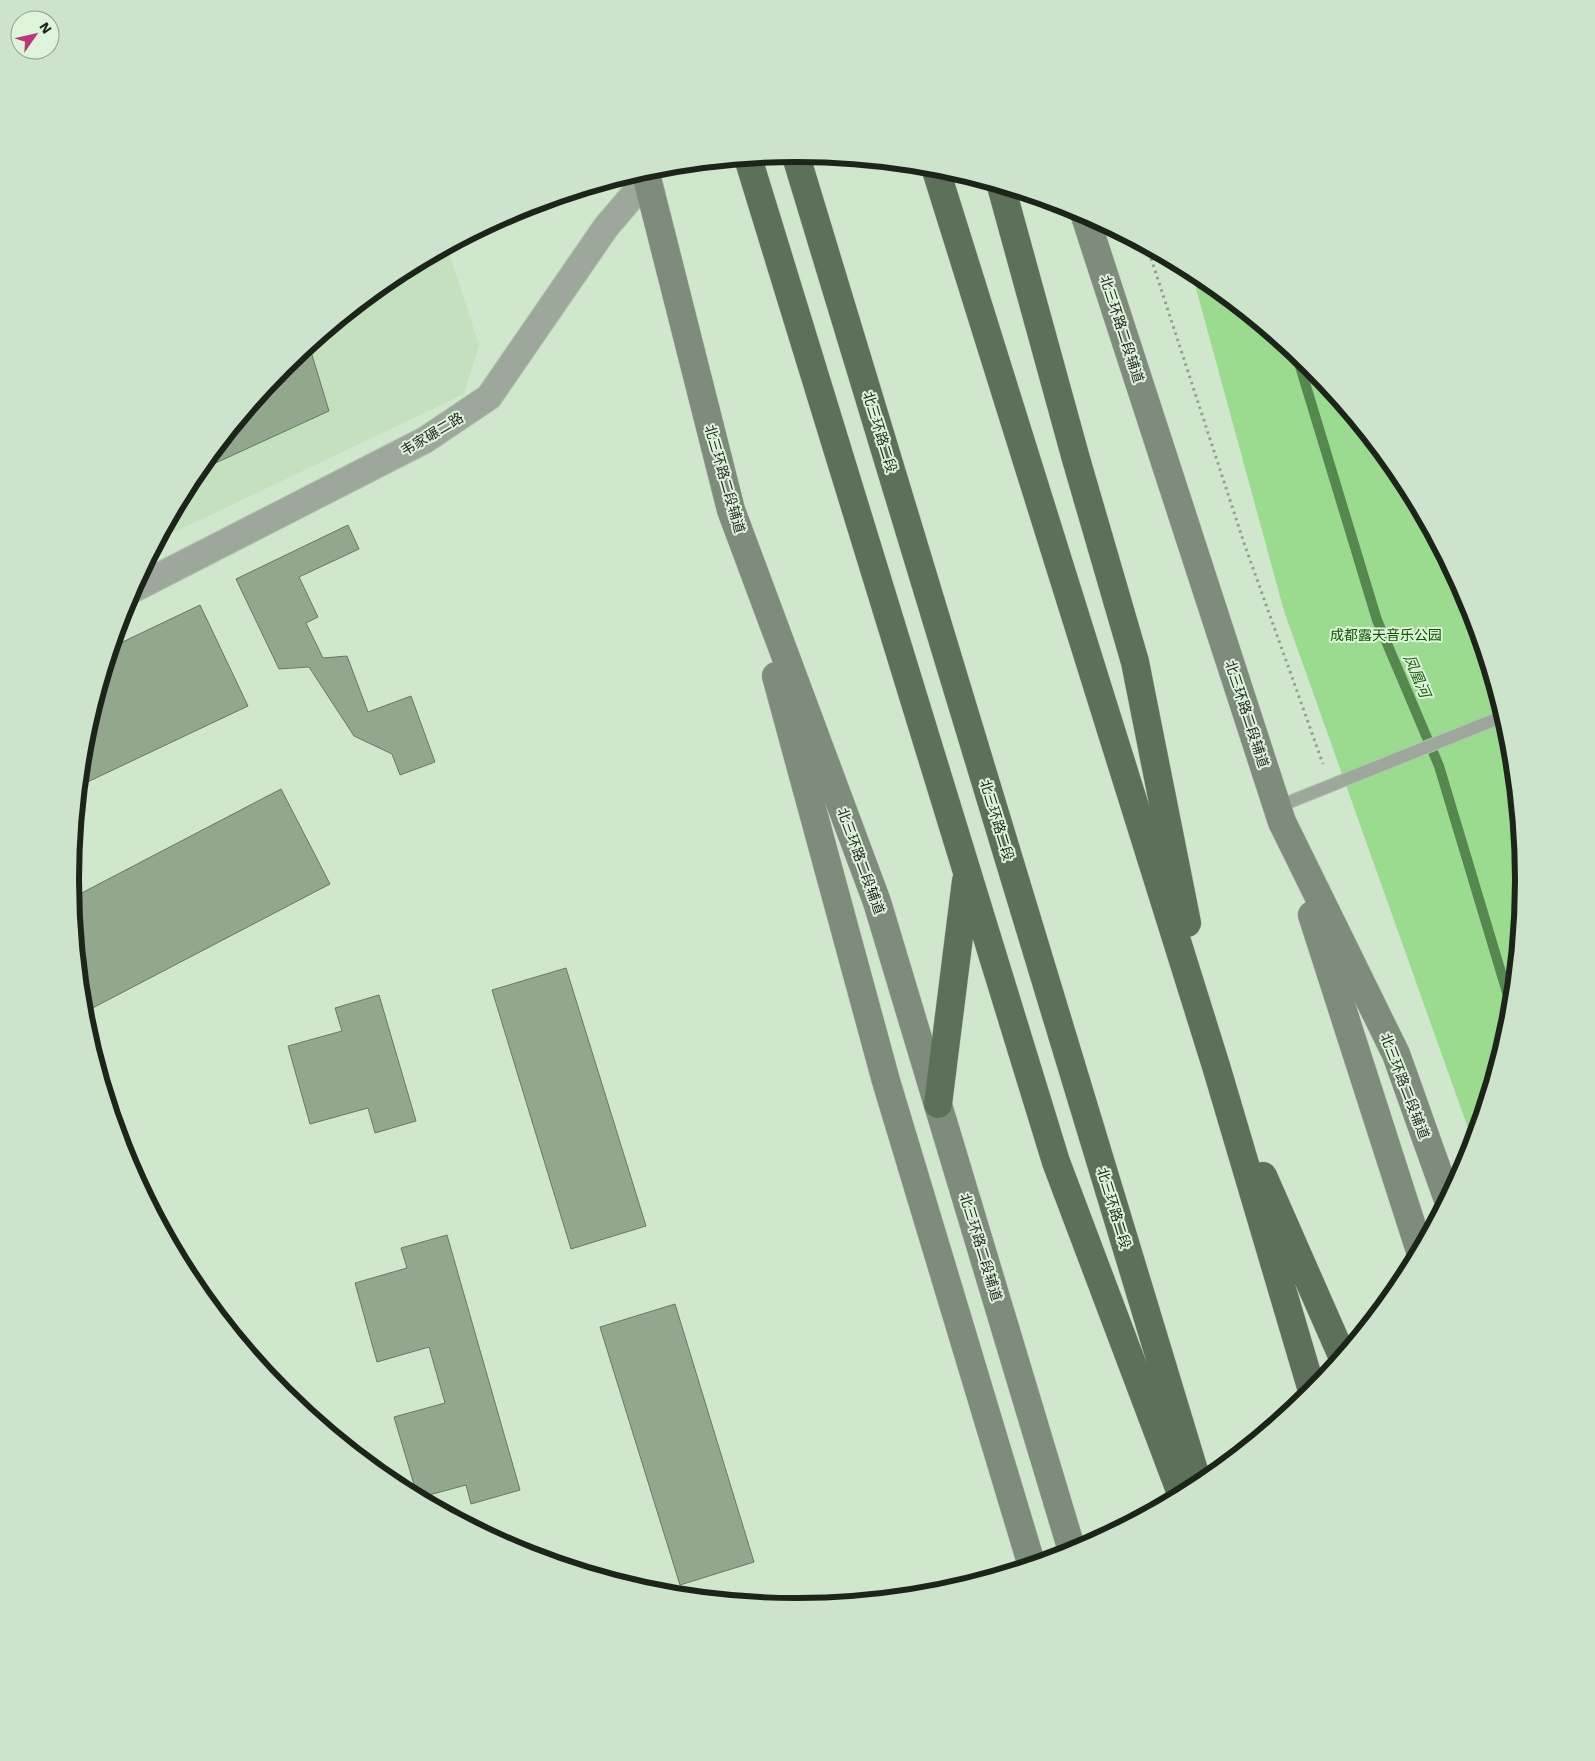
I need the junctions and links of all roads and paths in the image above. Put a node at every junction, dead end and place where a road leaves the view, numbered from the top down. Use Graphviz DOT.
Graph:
graph roads {
  1 [pos="798,162"];
  2 [pos="750,163"];
  3 [pos="939,176"];
  4 [pos="647,178"];
  5 [pos="642,179"];
  6 [pos="1003,192"];
  7 [pos="1087,223"];
  8 [pos="1150,254"];
  9 [pos="731,510"];
  10 [pos="143,584"];
  11 [pos="1498,720"];
  12 [pos="1330,785"];
  13 [pos="1280,814"];
  14 [pos="967,872"];
  15 [pos="1216,1066"];
  16 [pos="938,1104"];
  17 [pos="1445,1192"];
  18 [pos="1418,1244"];
  19 [pos="1339,1352"];
  20 [pos="1309,1385"];
  21 [pos="1196,1478"];
  22 [pos="1179,1489"];
  23 [pos="1071,1546"];
  24 [pos="1030,1561"];
  1 -- 21 [label="highway, 北三环路二段"];
  2 -- 14 [label="highway"];
  3 -- 15 [label="highway"];
  4 -- 9 [label="main road, 北三环路二段辅道"];
  5 -- 10 [label="street, 韦家碾二路"];
  6 -- 15 [label="highway"];
  7 -- 13 [label="main road, 北三环路二段辅道"];
  8 -- 12 [label="path"];
  9 -- 16 [label="main road, 北三环路二段辅道"];
  9 -- 24 [label="main road"];
  11 -- 12 [label="lane"];
  12 -- 13 [label="lane"];
  13 -- 17 [label="main road, 北三环路二段辅道"];
  13 -- 18 [label="main road"];
  14 -- 16 [label="highway"];
  14 -- 22 [label="highway"];
  15 -- 19 [label="highway"];
  15 -- 20 [label="highway"];
  16 -- 23 [label="main road, 北三环路二段辅道"];
}
